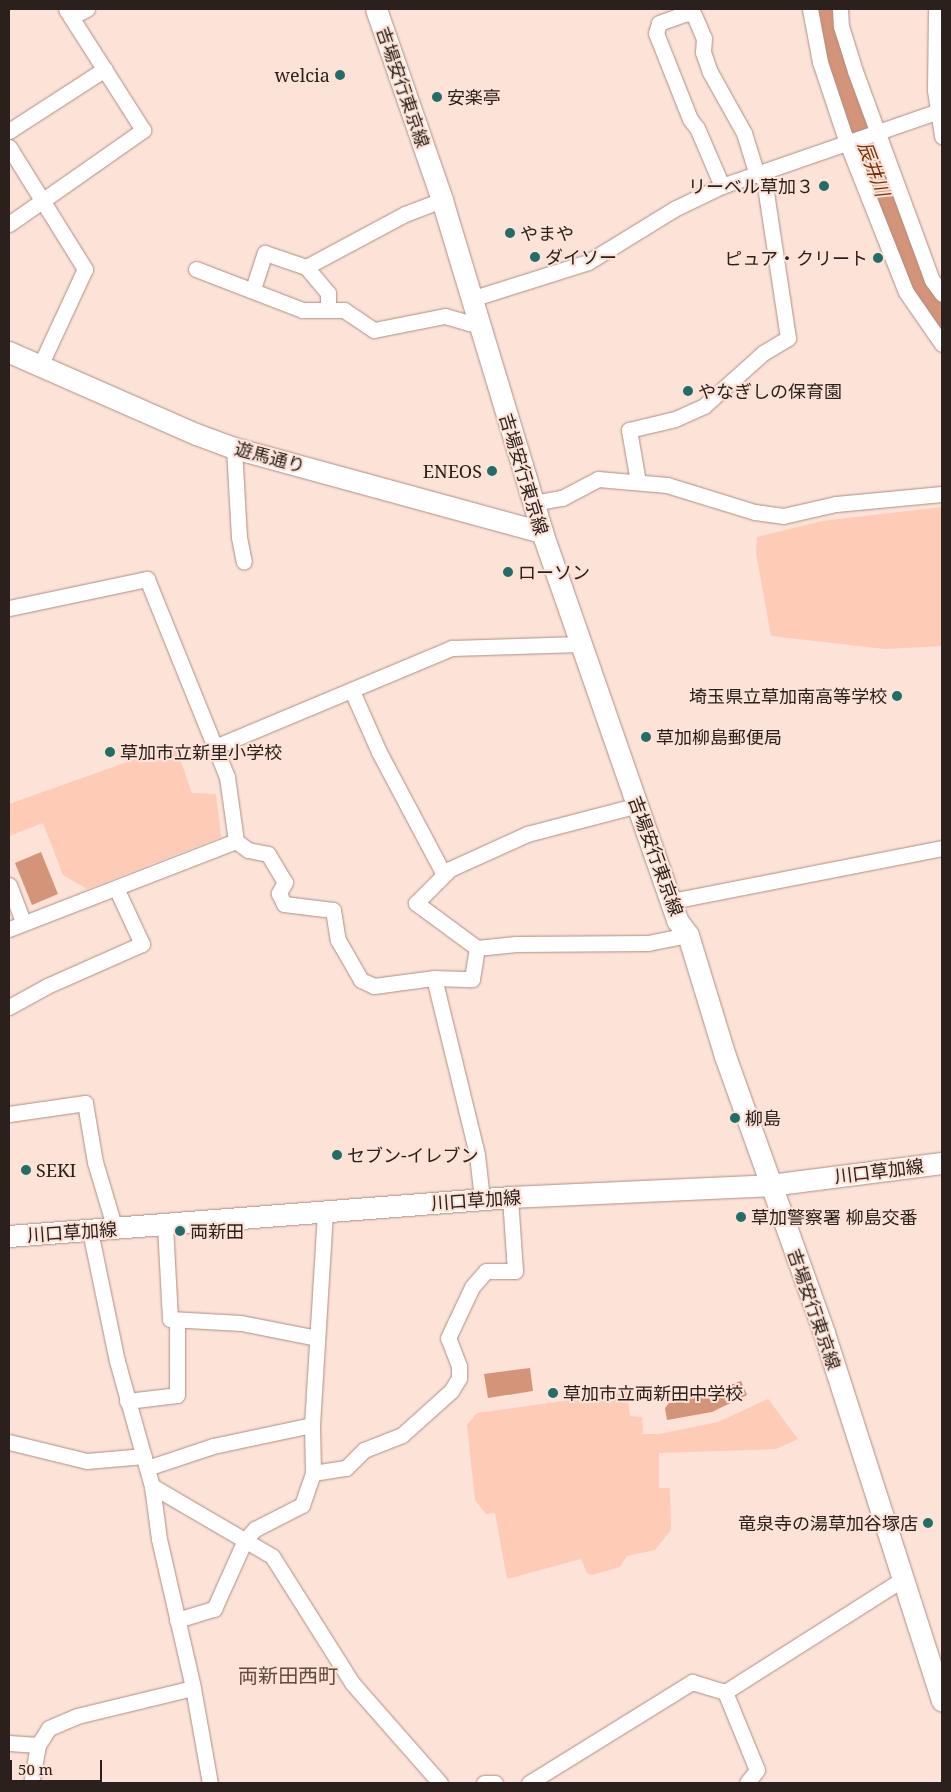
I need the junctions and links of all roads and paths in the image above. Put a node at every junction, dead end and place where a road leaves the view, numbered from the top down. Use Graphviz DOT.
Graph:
graph roads {
  1 [pos="87,9"];
  2 [pos="376,9"];
  3 [pos="810,9"];
  4 [pos="840,9"];
  5 [pos="936,9"];
  6 [pos="68,13"];
  7 [pos="105,69"];
  8 [pos="940,111"];
  9 [pos="9,131"];
  10 [pos="874,133"];
  11 [pos="942,136"];
  12 [pos="849,142"];
  13 [pos="9,146"];
  14 [pos="760,174"];
  15 [pos="722,186"];
  16 [pos="442,200"];
  17 [pos="42,201"];
  18 [pos="9,224"];
  19 [pos="306,267"];
  20 [pos="196,269"];
  21 [pos="253,290"];
  22 [pos="942,294"];
  23 [pos="471,299"];
  24 [pos="328,310"];
  25 [pos="478,322"];
  26 [pos="942,344"];
  27 [pos="9,352"];
  28 [pos="40,366"];
  29 [pos="234,448"];
  30 [pos="638,482"];
  31 [pos="942,494"];
  32 [pos="533,503"];
  33 [pos="542,532"];
  34 [pos="244,562"];
  35 [pos="9,608"];
  36 [pos="581,644"];
  37 [pos="352,691"];
  38 [pos="215,747"];
  39 [pos="638,805"];
  40 [pos="236,842"];
  41 [pos="942,848"];
  42 [pos="444,875"];
  43 [pos="9,885"];
  44 [pos="117,890"];
  45 [pos="672,901"];
  46 [pos="23,922"];
  47 [pos="9,929"];
  48 [pos="688,935"];
  49 [pos="477,948"];
  50 [pos="434,978"];
  51 [pos="9,1007"];
  52 [pos="9,1114"];
  53 [pos="942,1163"];
  54 [pos="770,1185"];
  55 [pos="510,1197"];
  56 [pos="482,1199"];
  57 [pos="324,1212"];
  58 [pos="165,1226"];
  59 [pos="114,1229"];
  60 [pos="90,1231"];
  61 [pos="9,1236"];
  62 [pos="177,1321"];
  63 [pos="317,1338"];
  64 [pos="127,1401"];
  65 [pos="312,1425"];
  66 [pos="9,1442"];
  67 [pos="146,1462"];
  68 [pos="313,1473"];
  69 [pos="152,1486"];
  70 [pos="245,1540"];
  71 [pos="903,1579"];
  72 [pos="177,1620"];
  73 [pos="193,1688"];
  74 [pos="725,1692"];
  75 [pos="942,1701"];
  76 [pos="9,1743"];
  77 [pos="38,1745"];
  78 [pos="31,1783"];
  79 [pos="210,1783"];
  80 [pos="440,1783"];
  81 [pos="484,1783"];
  82 [pos="495,1783"];
  83 [pos="529,1783"];
  84 [pos="747,1783"];
  1 -- 6 [label="street"];
  2 -- 16 [label="main road, 吉場安行東京線"];
  3 -- 12 [label="street"];
  4 -- 10 [label="street"];
  5 -- 8 [label="street"];
  6 -- 7 [label="street"];
  7 -- 9 [label="street"];
  7 -- 17 [label="street"];
  8 -- 10 [label="street"];
  8 -- 11 [label="street"];
  10 -- 12 [label="street"];
  10 -- 22 [label="street"];
  12 -- 14 [label="street"];
  12 -- 26 [label="street"];
  13 -- 17 [label="street"];
  14 -- 15 [label="street"];
  14 -- 15 [label="street"];
  14 -- 30 [label="street"];
  15 -- 23 [label="street"];
  16 -- 19 [label="street"];
  16 -- 23 [label="main road, 吉場安行東京線"];
  17 -- 18 [label="street"];
  17 -- 28 [label="street"];
  19 -- 21 [label="street"];
  19 -- 24 [label="street"];
  20 -- 21 [label="street"];
  21 -- 24 [label="street"];
  23 -- 25 [label="main road, 吉場安行東京線"];
  24 -- 25 [label="street"];
  25 -- 32 [label="main road, 吉場安行東京線"];
  27 -- 28 [label="main road, 遊馬通り"];
  28 -- 29 [label="main road, 遊馬通り"];
  29 -- 33 [label="main road, 遊馬通り"];
  29 -- 34 [label="street"];
  30 -- 31 [label="street"];
  30 -- 32 [label="street"];
  32 -- 33 [label="main road, 吉場安行東京線"];
  33 -- 36 [label="main road, 吉場安行東京線"];
  35 -- 38 [label="street"];
  36 -- 37 [label="street"];
  36 -- 39 [label="main road, 吉場安行東京線"];
  37 -- 38 [label="street"];
  37 -- 42 [label="street"];
  38 -- 40 [label="street"];
  39 -- 42 [label="street"];
  39 -- 45 [label="main road, 吉場安行東京線"];
  40 -- 44 [label="street"];
  40 -- 50 [label="street"];
  41 -- 45 [label="street"];
  42 -- 49 [label="street"];
  43 -- 46 [label="street"];
  44 -- 46 [label="street"];
  44 -- 51 [label="street"];
  45 -- 48 [label="main road, 吉場安行東京線"];
  46 -- 47 [label="street"];
  48 -- 49 [label="street"];
  48 -- 54 [label="main road, 吉場安行東京線"];
  49 -- 50 [label="street"];
  50 -- 56 [label="street"];
  52 -- 59 [label="street"];
  53 -- 54 [label="main road, 川口草加線"];
  54 -- 55 [label="main road, 川口草加線"];
  54 -- 71 [label="main road, 吉場安行東京線"];
  55 -- 56 [label="main road, 川口草加線"];
  55 -- 68 [label="street"];
  56 -- 57 [label="main road, 川口草加線"];
  57 -- 58 [label="main road, 川口草加線"];
  57 -- 63 [label="street"];
  58 -- 59 [label="main road, 川口草加線"];
  58 -- 62 [label="street"];
  59 -- 60 [label="main road, 川口草加線"];
  60 -- 61 [label="main road, 川口草加線"];
  60 -- 64 [label="street"];
  62 -- 63 [label="street"];
  62 -- 64 [label="street"];
  63 -- 65 [label="street"];
  64 -- 67 [label="street"];
  65 -- 67 [label="street"];
  65 -- 68 [label="street"];
  66 -- 67 [label="street"];
  67 -- 69 [label="street"];
  68 -- 70 [label="street"];
  69 -- 70 [label="street"];
  69 -- 72 [label="street"];
  70 -- 72 [label="street"];
  70 -- 80 [label="street"];
  71 -- 74 [label="street"];
  71 -- 75 [label="main road, 吉場安行東京線"];
  72 -- 73 [label="street"];
  73 -- 77 [label="street"];
  73 -- 79 [label="street"];
  74 -- 83 [label="street"];
  74 -- 84 [label="street"];
  76 -- 77 [label="street"];
  77 -- 78 [label="street"];
  81 -- 82 [label="street"];
}
